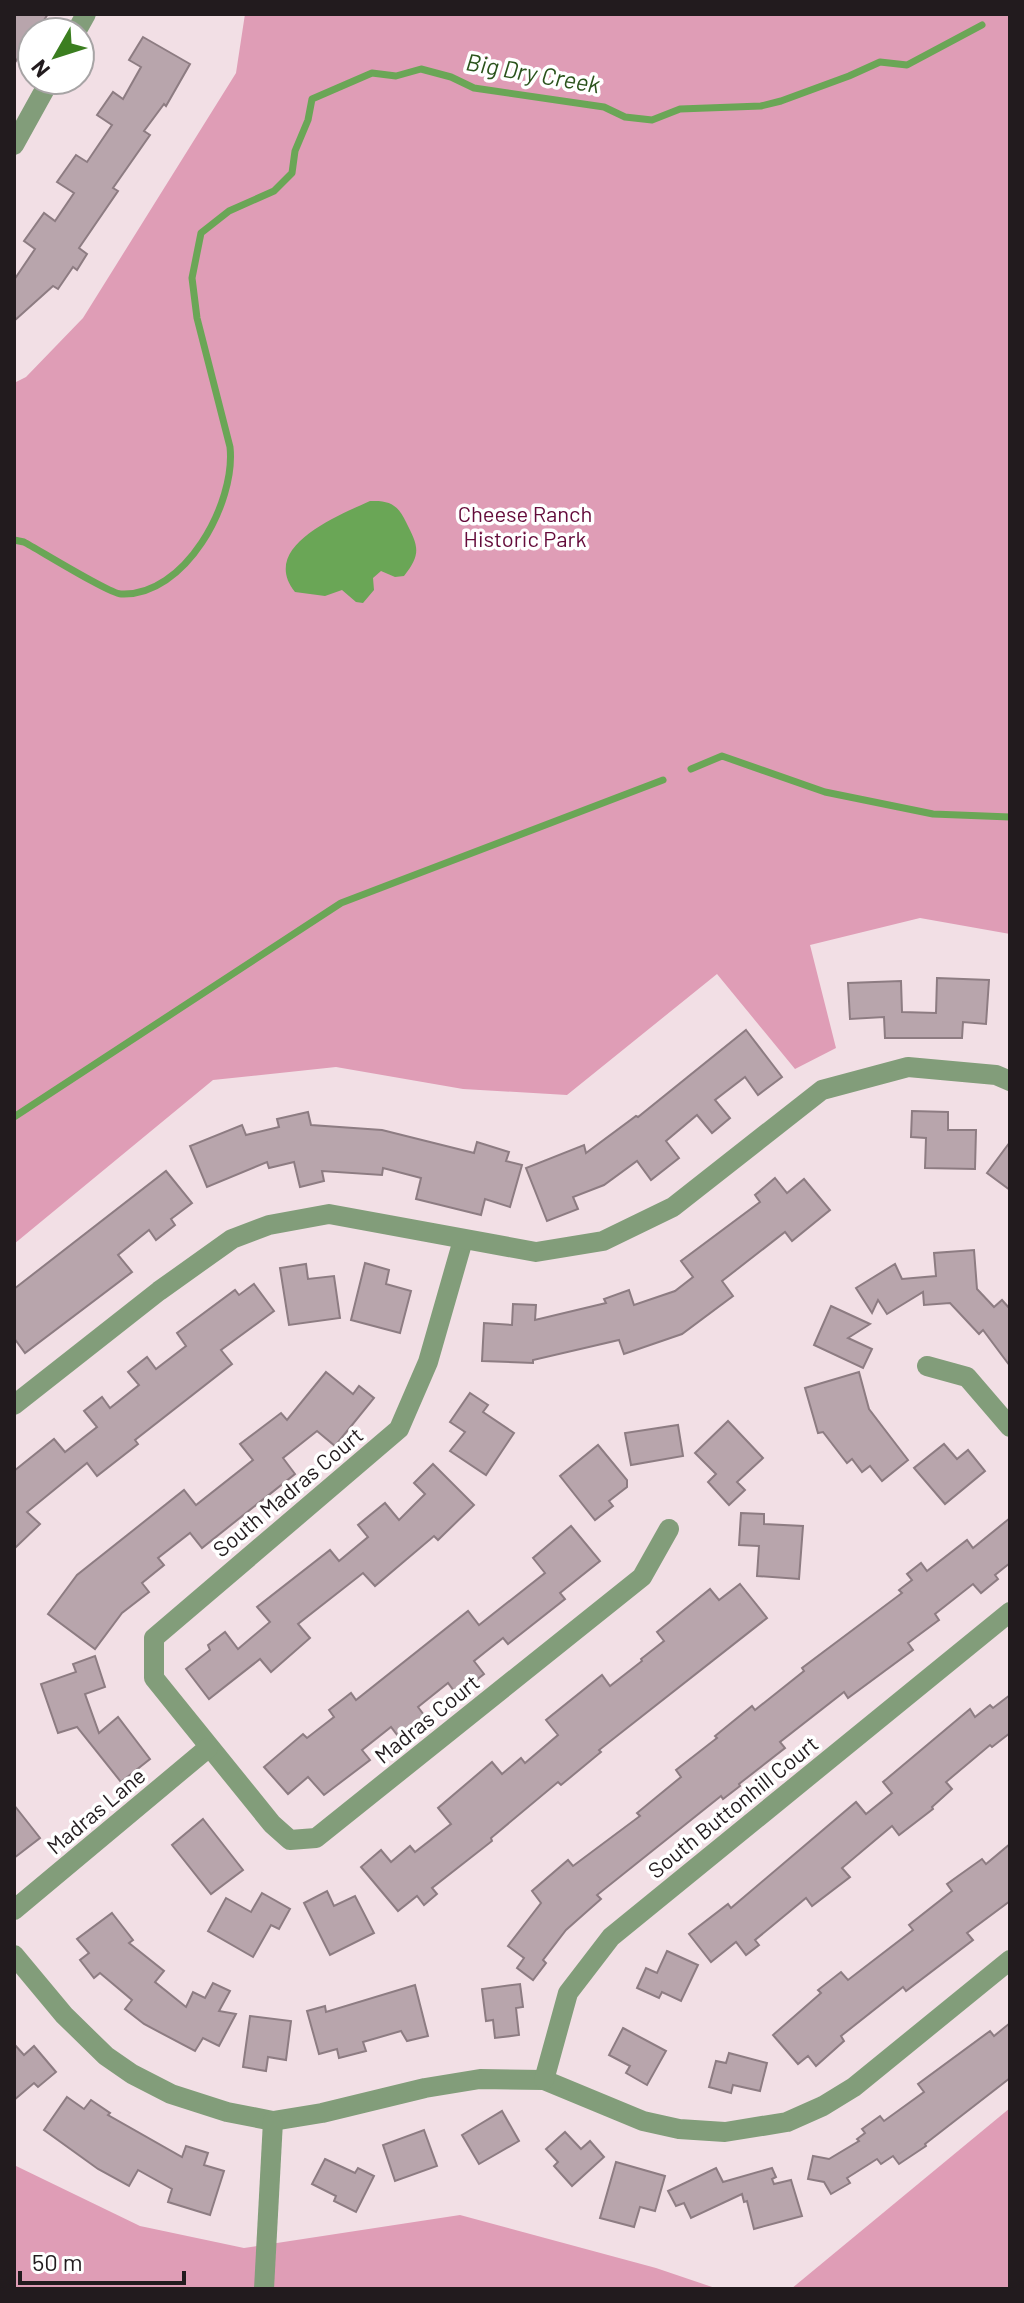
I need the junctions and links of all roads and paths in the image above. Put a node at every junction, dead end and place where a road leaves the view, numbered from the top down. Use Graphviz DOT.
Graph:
graph roads {
  1 [pos="41,96"];
  2 [pos="14,145"];
  3 [pos="1010,1081"];
  4 [pos="463,1240"];
  5 [pos="927,1366"];
  6 [pos="14,1405"];
  7 [pos="1010,1427"];
  8 [pos="669,1529"];
  9 [pos="1010,1612"];
  10 [pos="208,1748"];
  11 [pos="14,1910"];
  12 [pos="14,1955"];
  13 [pos="1010,1960"];
  14 [pos="544,2080"];
  15 [pos="273,2121"];
  16 [pos="264,2289"];
  1 -- 2 [label="street"];
  3 -- 4 [label="street"];
  4 -- 6 [label="street"];
  4 -- 10 [label="street, South Madras Court"];
  5 -- 7 [label="street"];
  8 -- 10 [label="street, Madras Court"];
  9 -- 14 [label="street, South Buttonhill Court"];
  10 -- 11 [label="street, Madras Lane"];
  12 -- 15 [label="street"];
  13 -- 14 [label="street"];
  14 -- 15 [label="street"];
  15 -- 16 [label="street"];
}
